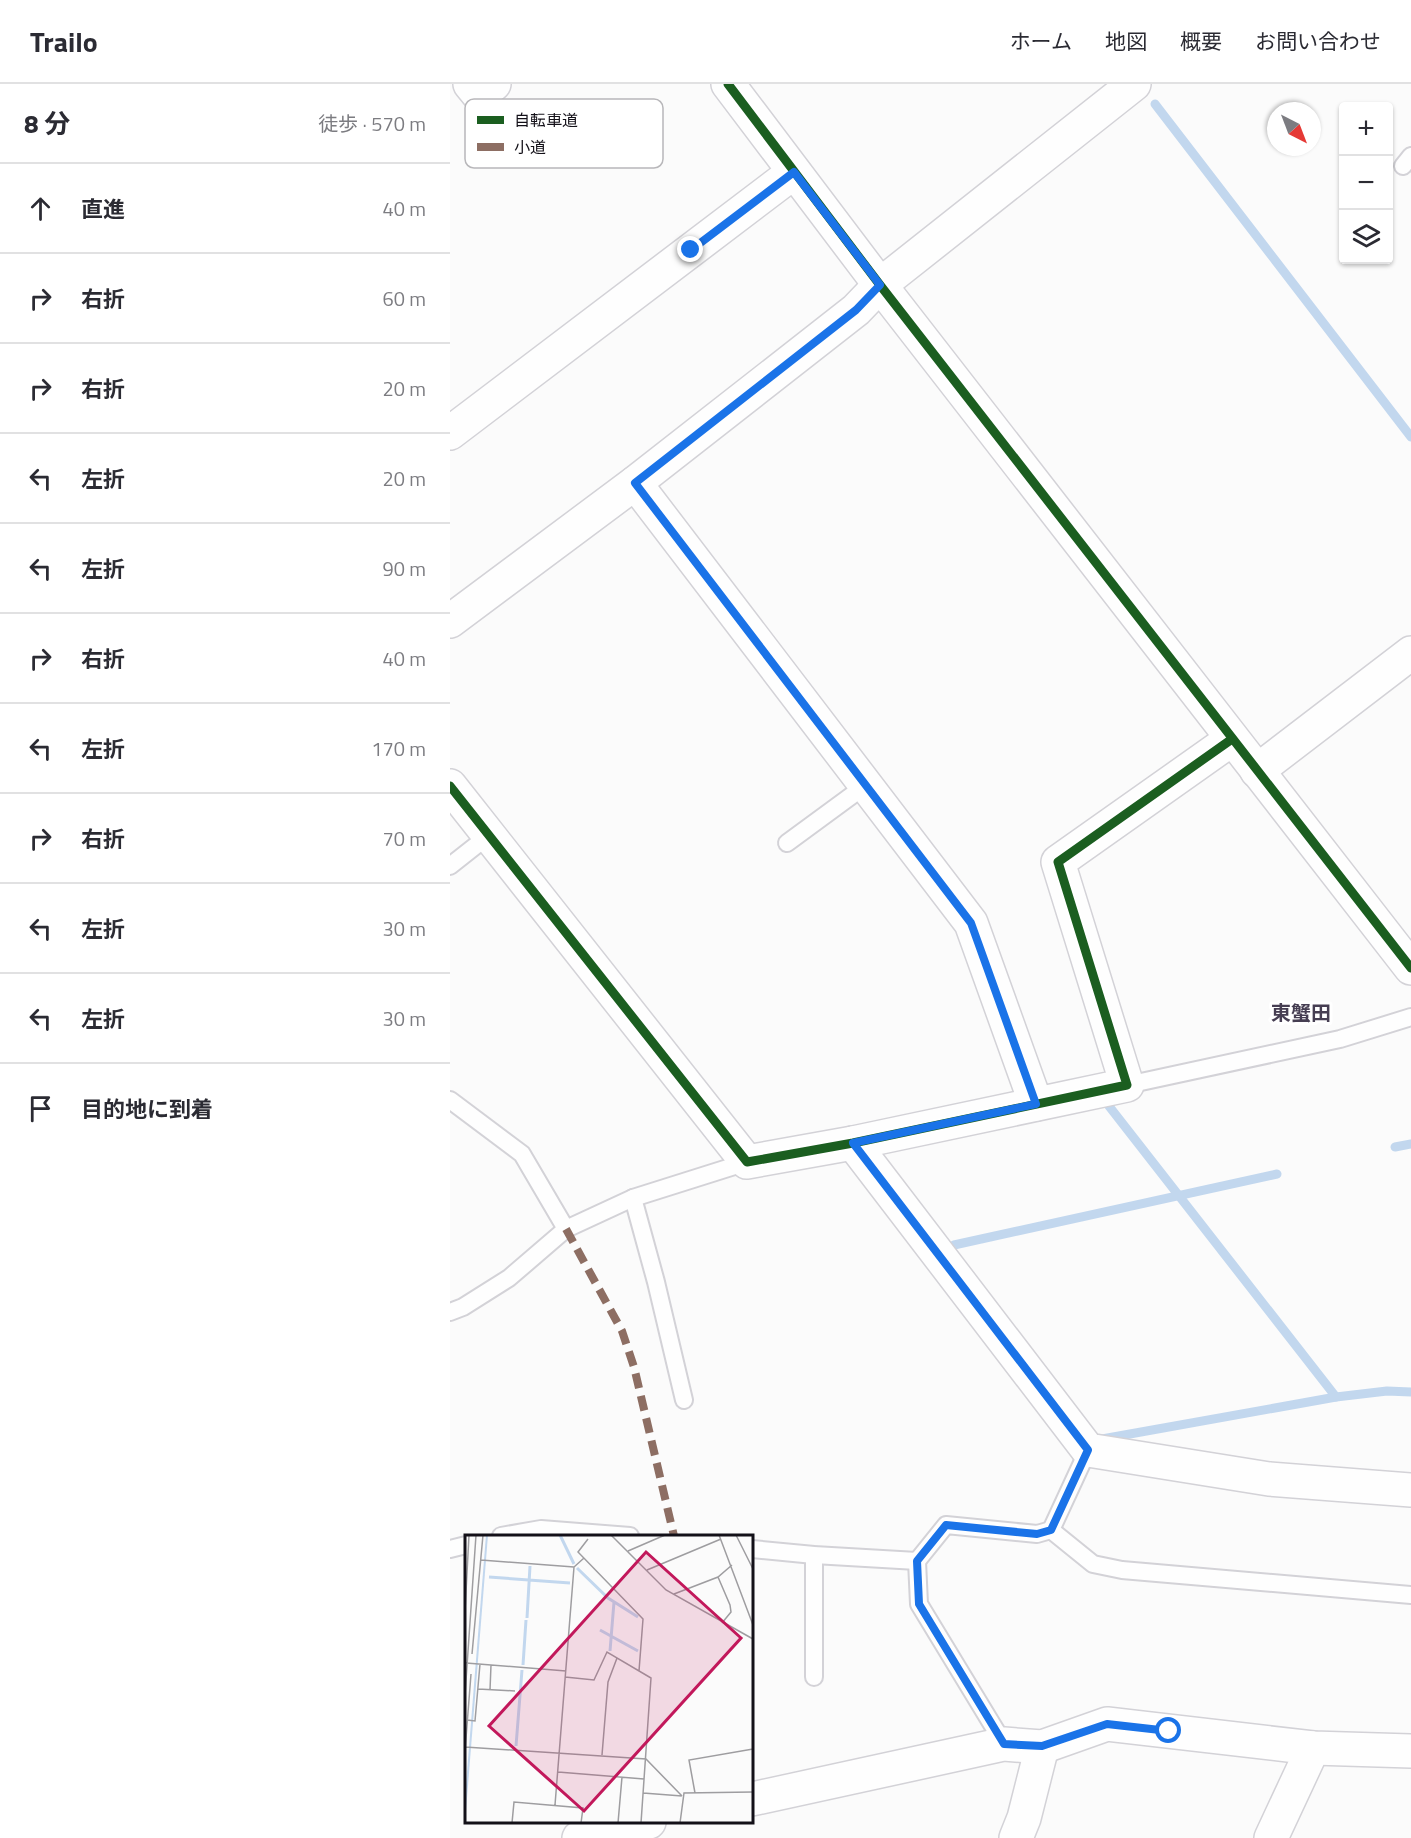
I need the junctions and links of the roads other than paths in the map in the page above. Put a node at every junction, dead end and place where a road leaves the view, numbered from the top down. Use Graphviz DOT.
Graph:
graph roads {
  1 [pos="470,84"];
  2 [pos="494,84"];
  3 [pos="728,84"];
  4 [pos="1134,84"];
  5 [pos="794,172"];
  6 [pos="880,285"];
  7 [pos="450,433"];
  8 [pos="635,483"];
  9 [pos="450,621"];
  10 [pos="1411,653"];
  11 [pos="1232,739"];
  12 [pos="1257,771"];
  13 [pos="450,786"];
  14 [pos="866,786"];
  15 [pos="488,836"];
  16 [pos="787,843"];
  17 [pos="450,866"];
  18 [pos="1411,968"];
  19 [pos="1411,1017"];
  20 [pos="1127,1085"];
  21 [pos="450,1100"];
  22 [pos="1036,1104"];
  23 [pos="853,1143"];
  24 [pos="747,1162"];
  25 [pos="633,1198"];
  26 [pos="566,1229"];
  27 [pos="450,1312"];
  28 [pos="684,1400"];
  29 [pos="1088,1450"];
  30 [pos="1411,1490"];
  31 [pos="1051,1530"];
  32 [pos="507,1535"];
  33 [pos="596,1535"];
  34 [pos="465,1545"];
  35 [pos="450,1549"];
  36 [pos="753,1549"];
  37 [pos="814,1555"];
  38 [pos="917,1561"];
  39 [pos="1411,1594"];
  40 [pos="814,1677"];
  41 [pos="1004,1744"];
  42 [pos="1042,1746"];
  43 [pos="1313,1748"];
  44 [pos="1411,1751"];
  45 [pos="753,1799"];
  46 [pos="636,1827"];
  47 [pos="579,1838"];
  48 [pos="1016,1838"];
  49 [pos="1270,1838"];
  1 -- 2 [label="street"];
  3 -- 5 [label="street"];
  4 -- 6 [label="street"];
  5 -- 6 [label="street"];
  5 -- 7 [label="street"];
  6 -- 8 [label="street"];
  6 -- 11 [label="street"];
  8 -- 9 [label="street"];
  8 -- 14 [label="street"];
  10 -- 12 [label="street"];
  11 -- 12 [label="street"];
  11 -- 20 [label="street"];
  12 -- 18 [label="street"];
  13 -- 15 [label="street"];
  14 -- 16 [label="lane"];
  14 -- 22 [label="street"];
  15 -- 17 [label="lane"];
  15 -- 24 [label="street"];
  19 -- 20 [label="lane"];
  20 -- 22 [label="street"];
  21 -- 26 [label="lane"];
  22 -- 23 [label="street"];
  23 -- 24 [label="street"];
  23 -- 29 [label="street"];
  24 -- 25 [label="lane"];
  25 -- 26 [label="lane"];
  25 -- 28 [label="lane"];
  26 -- 27 [label="lane"];
  29 -- 30 [label="street"];
  29 -- 31 [label="lane"];
  31 -- 38 [label="lane"];
  31 -- 39 [label="lane"];
  32 -- 33 [label="lane"];
  34 -- 35 [label="lane"];
  36 -- 37 [label="lane"];
  37 -- 38 [label="lane"];
  37 -- 40 [label="lane"];
  38 -- 41 [label="lane"];
  41 -- 42 [label="street"];
  41 -- 45 [label="street"];
  42 -- 43 [label="street"];
  42 -- 48 [label="street"];
  43 -- 44 [label="street"];
  43 -- 49 [label="street"];
  46 -- 47 [label="street"];
}
